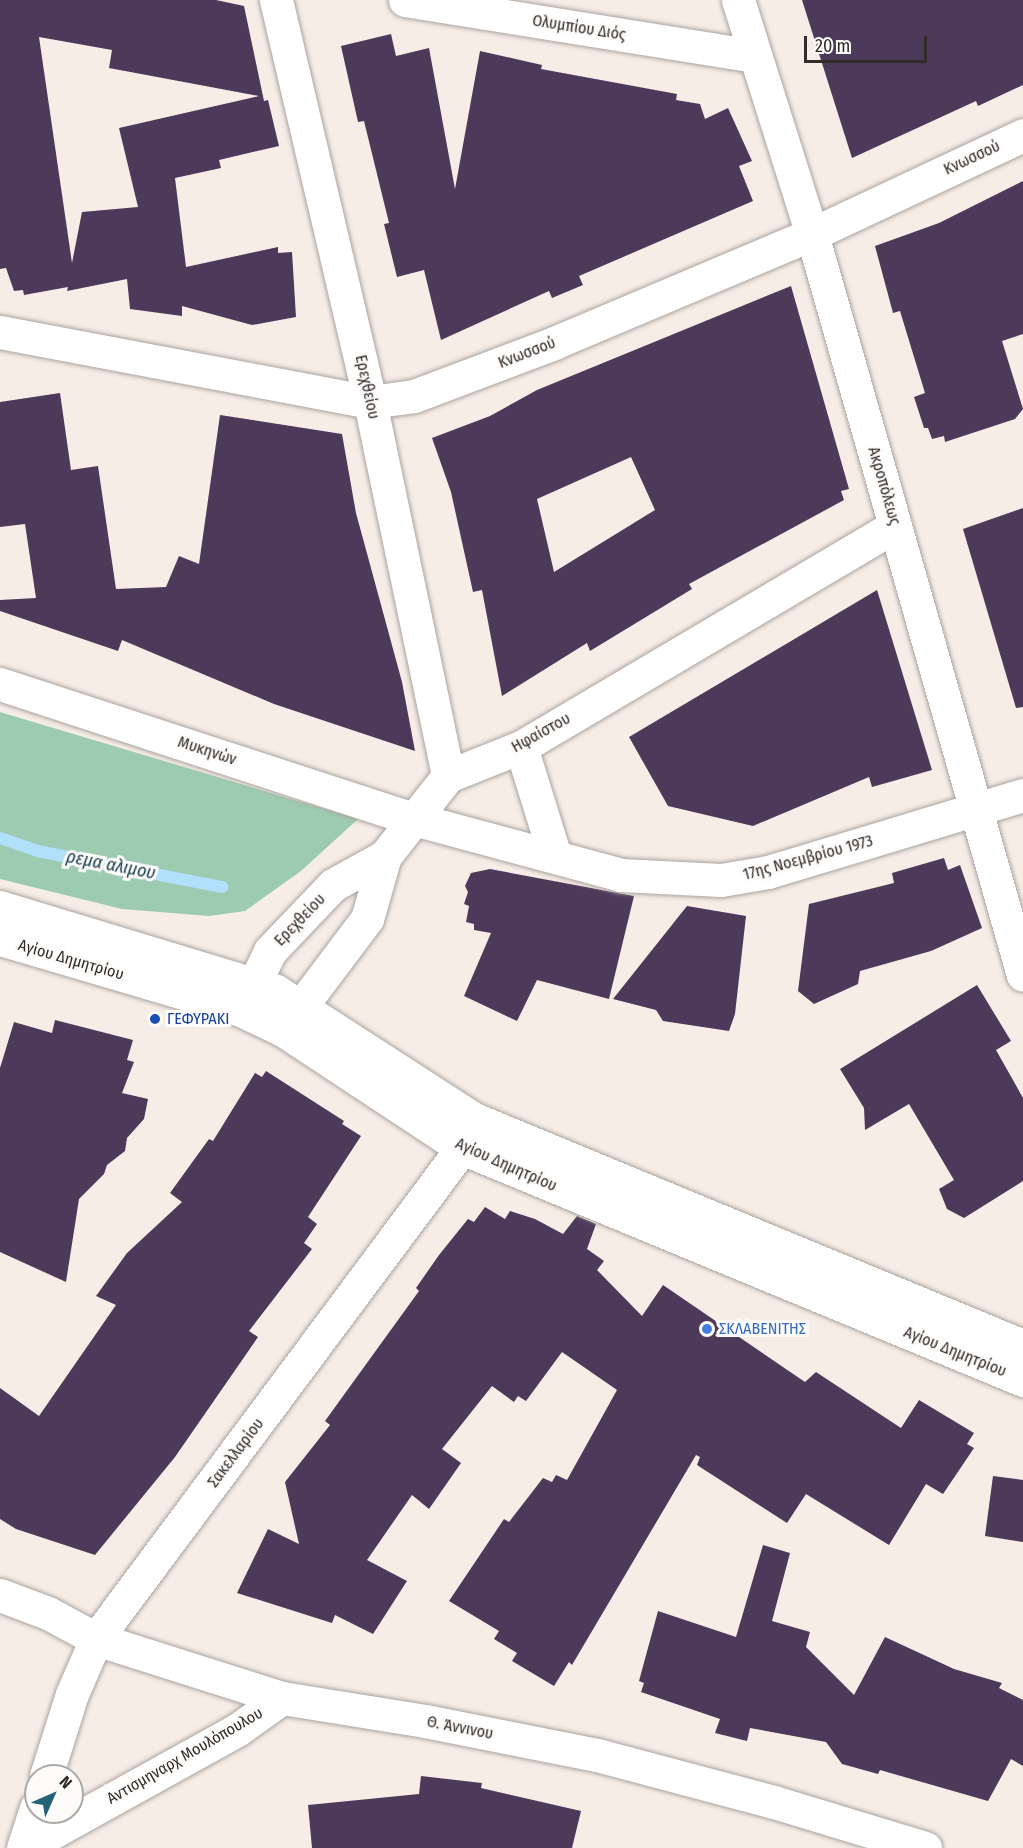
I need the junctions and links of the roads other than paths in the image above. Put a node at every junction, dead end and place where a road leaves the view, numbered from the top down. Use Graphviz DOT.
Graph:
graph roads {
  1 [pos="276,0"];
  2 [pos="405,0"];
  3 [pos="738,0"];
  4 [pos="753,56"];
  5 [pos="1023,135"];
  6 [pos="812,234"];
  7 [pos="0,332"];
  8 [pos="370,402"];
  9 [pos="895,526"];
  10 [pos="0,684"];
  11 [pos="520,747"];
  12 [pos="448,776"];
  13 [pos="1023,795"];
  14 [pos="978,808"];
  15 [pos="414,819"];
  16 [pos="385,856"];
  17 [pos="555,856"];
  18 [pos="0,907"];
  19 [pos="0,939"];
  20 [pos="1023,975"];
  21 [pos="248,997"];
  22 [pos="302,1005"];
  23 [pos="282,1030"];
  24 [pos="462,1148"];
  25 [pos="1023,1346"];
  26 [pos="1023,1380"];
  27 [pos="0,1595"];
  28 [pos="96,1639"];
  29 [pos="282,1698"];
  30 [pos="50,1764"];
  31 [pos="31,1824"];
  32 [pos="24,1848"];
  33 [pos="925,1848"];
  1 -- 8 [label="street, Ερεχθείου"];
  2 -- 4 [label="street, Ολυμπίου Διός"];
  3 -- 4 [label="street, Ακροπόλεως"];
  4 -- 6 [label="street, Ακροπόλεως"];
  5 -- 6 [label="street, Κνωσσού"];
  6 -- 8 [label="street, Κνωσσού"];
  6 -- 9 [label="street, Ακροπόλεως"];
  7 -- 8 [label="street, Κνωσσού"];
  8 -- 12 [label="street, Ερεχθείου"];
  9 -- 11 [label="street, Ηφαίστου"];
  9 -- 14 [label="street, Ακροπόλεως"];
  10 -- 15 [label="street, Μυκηνών"];
  11 -- 12 [label="street, Ηφαίστου"];
  11 -- 17 [label="street"];
  12 -- 15 [label="street, Ηφαίστου"];
  13 -- 14 [label="street, 17ης Νοεμβρίου 1973"];
  14 -- 17 [label="street, 17ης Νοεμβρίου 1973"];
  14 -- 20 [label="street, Ακροπόλεως"];
  15 -- 16 [label="street, Ηφαίστου"];
  15 -- 17 [label="street, 17ης Νοεμβρίου 1973"];
  16 -- 21 [label="street, Ερεχθείου"];
  16 -- 22 [label="street, Ηφαίστου"];
  18 -- 21 [label="street, Αγίου Δημητρίου"];
  19 -- 21 [label="street, Αγίου Δημητρίου"];
  21 -- 22 [label="street, Αγίου Δημητρίου"];
  21 -- 23 [label="street, Αγίου Δημητρίου"];
  22 -- 23 [label="street, Ηφαίστου"];
  22 -- 25 [label="street, Αγίου Δημητρίου"];
  23 -- 24 [label="street, Αγίου Δημητρίου"];
  24 -- 26 [label="street, Αγίου Δημητρίου"];
  24 -- 28 [label="street, Σακελλαρίου"];
  27 -- 28 [label="street, Θ. Άννινου"];
  28 -- 29 [label="street, Θ. Άννινου"];
  28 -- 30 [label="street, Σακελλαρίου"];
  29 -- 32 [label="street, Αντισμηναρχ Μουλόπουλου"];
  29 -- 33 [label="street, Θ. Άννινου"];
  31 -- 32 [label="street"];
}
